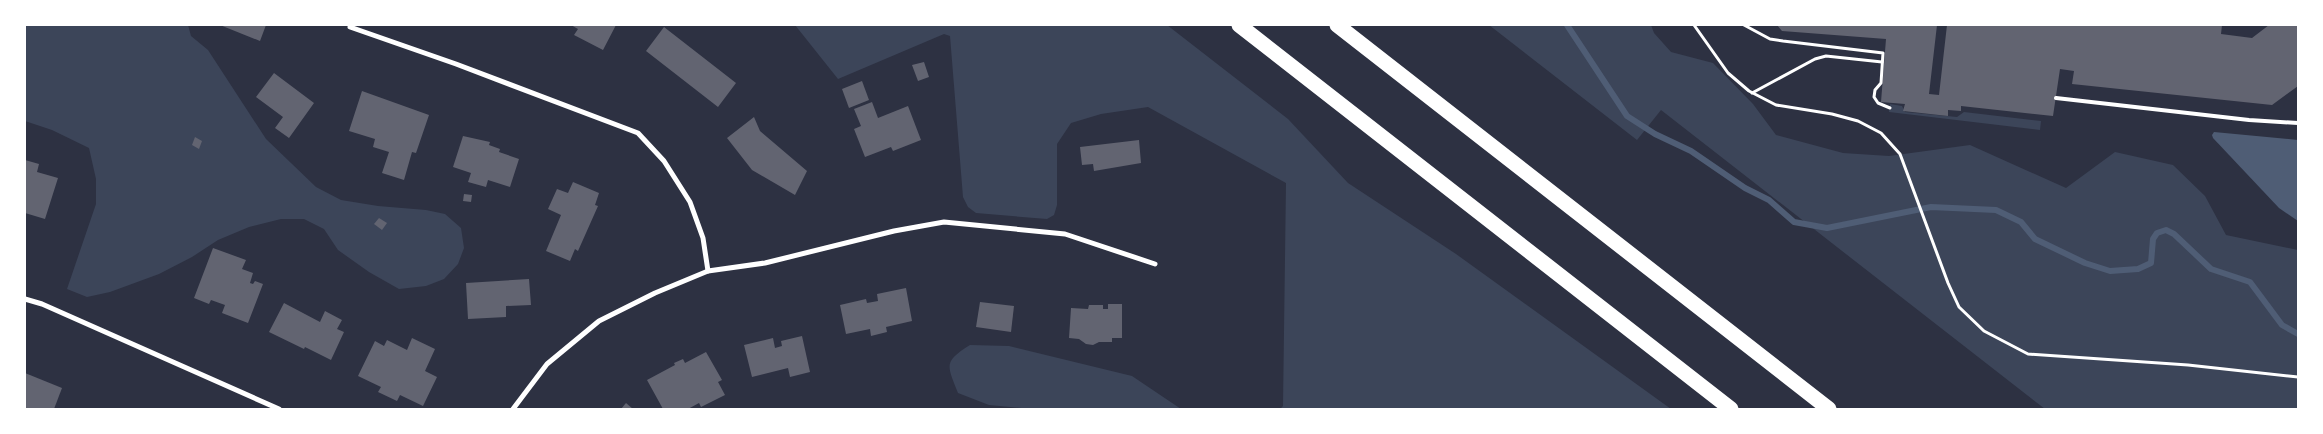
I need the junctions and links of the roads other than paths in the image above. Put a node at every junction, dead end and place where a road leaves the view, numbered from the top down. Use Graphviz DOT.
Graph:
graph roads {
  1 [pos="1239,25"];
  2 [pos="1337,25"];
  3 [pos="350,27"];
  4 [pos="2056,98"];
  5 [pos="2298,123"];
  6 [pos="1154,264"];
  7 [pos="708,271"];
  8 [pos="25,299"];
  9 [pos="280,409"];
  10 [pos="514,409"];
  11 [pos="1731,409"];
  12 [pos="1829,409"];
  1 -- 11 [label="highway"];
  2 -- 12 [label="highway"];
  3 -- 7 [label="street"];
  4 -- 5 [label="lane"];
  6 -- 7 [label="street"];
  7 -- 10 [label="street"];
  8 -- 9 [label="street"];
}
